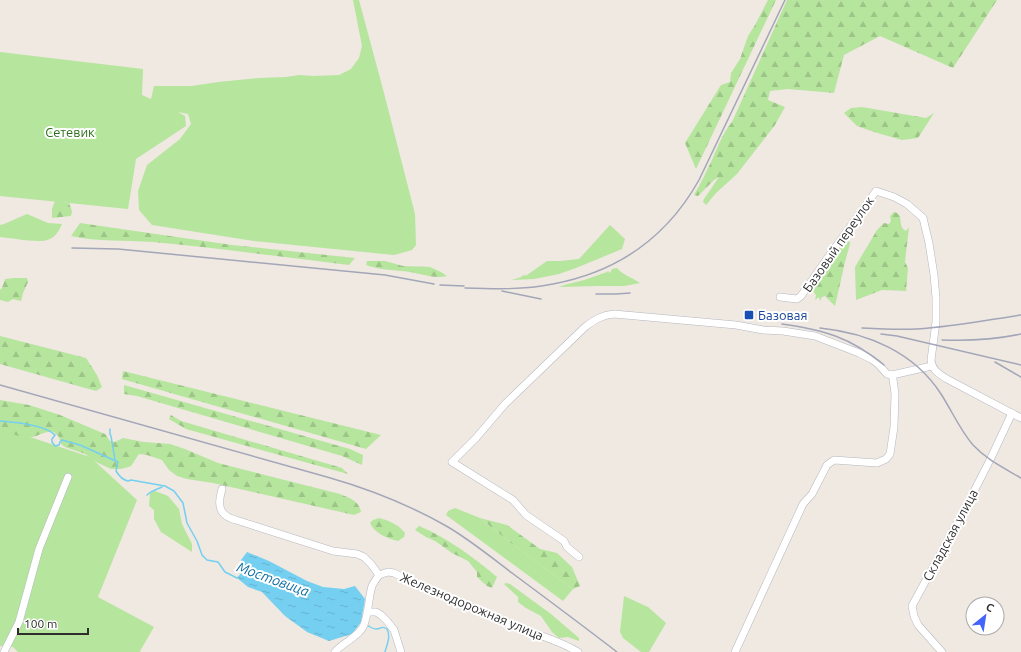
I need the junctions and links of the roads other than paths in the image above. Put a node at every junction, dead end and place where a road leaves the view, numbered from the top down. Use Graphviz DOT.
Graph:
graph roads {
  1 [pos="780,297"];
  2 [pos="932,366"];
  3 [pos="892,375"];
  4 [pos="1012,413"];
  5 [pos="1021,418"];
  6 [pos="68,477"];
  7 [pos="222,489"];
  8 [pos="579,557"];
  9 [pos="379,575"];
  10 [pos="367,612"];
  11 [pos="4,652"];
  12 [pos="335,652"];
  13 [pos="401,652"];
  14 [pos="578,652"];
  15 [pos="735,652"];
  16 [pos="942,652"];
  1 -- 2 [label="street, Базовый переулок"];
  2 -- 3 [label="street"];
  2 -- 4 [label="street"];
  3 -- 8 [label="street"];
  3 -- 15 [label="street"];
  4 -- 5 [label="street"];
  4 -- 16 [label="street, Складская улица"];
  6 -- 11 [label="street"];
  7 -- 9 [label="street"];
  9 -- 10 [label="street"];
  9 -- 14 [label="street, Железнодорожная улица"];
  10 -- 12 [label="street"];
  10 -- 13 [label="street"];
}
